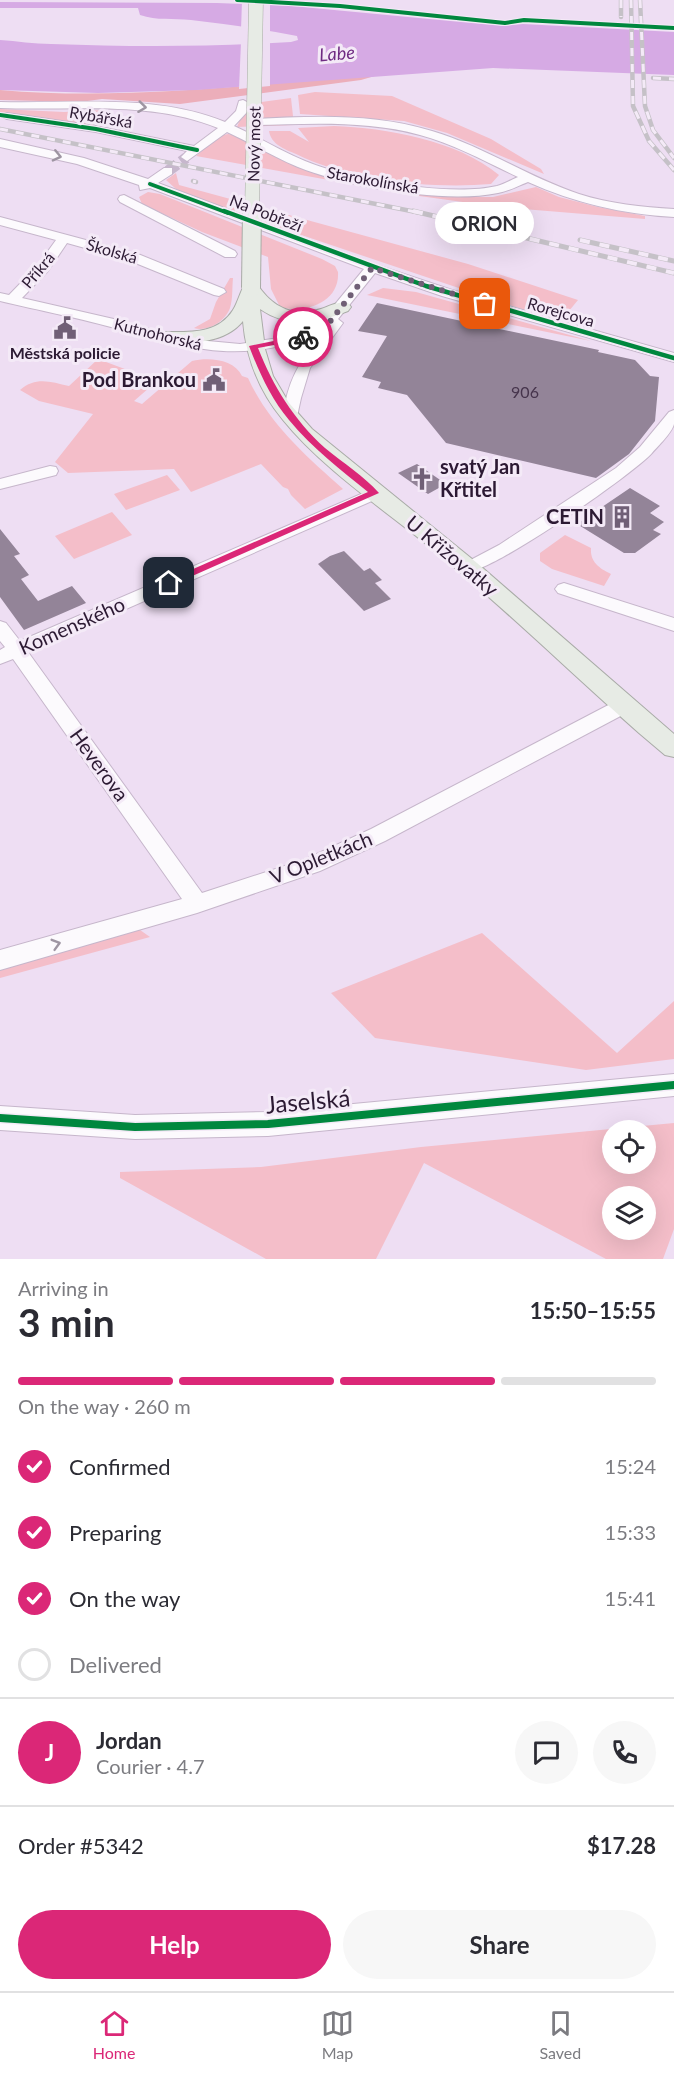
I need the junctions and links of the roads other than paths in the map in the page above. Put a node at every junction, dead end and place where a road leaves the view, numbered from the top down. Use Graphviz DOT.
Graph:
graph roads {
  1 [pos="256,0"];
  2 [pos="243,103"];
  3 [pos="0,105"];
  4 [pos="0,115"];
  5 [pos="254,123"];
  6 [pos="225,126"];
  7 [pos="0,143"];
  8 [pos="197,150"];
  9 [pos="186,158"];
  10 [pos="168,171"];
  11 [pos="528,177"];
  12 [pos="150,184"];
  13 [pos="674,213"];
  14 [pos="0,221"];
  15 [pos="63,239"];
  16 [pos="230,254"];
  17 [pos="372,268"];
  18 [pos="426,286"];
  19 [pos="251,291"];
  20 [pos="219,292"];
  21 [pos="6,299"];
  22 [pos="344,303"];
  23 [pos="165,337"];
  24 [pos="253,346"];
  25 [pos="674,358"];
  26 [pos="674,415"];
  27 [pos="291,418"];
  28 [pos="50,471"];
  29 [pos="0,484"];
  30 [pos="375,493"];
  31 [pos="469,568"];
  32 [pos="564,590"];
  33 [pos="674,626"];
  34 [pos="0,627"];
  35 [pos="8,654"];
  36 [pos="623,706"];
  37 [pos="674,748"];
  38 [pos="197,904"];
  39 [pos="0,960"];
  40 [pos="674,1085"];
  41 [pos="674,1091"];
  42 [pos="617,1092"];
  43 [pos="0,1118"];
  1 -- 5 [label="main road, Nový most, bridge"];
  2 -- 6 [label="street"];
  3 -- 6 [label="street, Starokolínská, one-way"];
  4 -- 8 [label="street, Rybářská"];
  5 -- 11 [label="street"];
  5 -- 19 [label="main road, Nový most, bridge"];
  6 -- 8 [label="street"];
  6 -- 11 [label="street, Starokolínská"];
  7 -- 12 [label="street, Na Pobřeží, one-way"];
  8 -- 9 [label="street"];
  10 -- 12 [label="street"];
  11 -- 13 [label="street"];
  12 -- 16 [label="street"];
  12 -- 17 [label="street, Na Pobřeží"];
  14 -- 15 [label="street, Školská"];
  15 -- 20 [label="street, Školská"];
  15 -- 21 [label="street, Příkrá"];
  17 -- 18 [label="street, Rorejcova"];
  17 -- 22 [label="street"];
  18 -- 22 [label="street"];
  18 -- 25 [label="street, Rorejcova"];
  19 -- 22 [label="main road"];
  19 -- 23 [label="main road"];
  19 -- 24 [label="main road, Nový most"];
  21 -- 23 [label="street, Kutnohorská"];
  22 -- 24 [label="street, Kutnohorská"];
  22 -- 27 [label="street"];
  23 -- 24 [label="street, Kutnohorská"];
  24 -- 27 [label="main road, U Křižovatky"];
  26 -- 31 [label="street"];
  27 -- 30 [label="main road, U Křižovatky"];
  28 -- 29 [label="street"];
  30 -- 31 [label="main road, U Křižovatky"];
  30 -- 35 [label="street, Komenského"];
  31 -- 36 [label="main road, U Křižovatky"];
  32 -- 33 [label="street"];
  34 -- 35 [label="street, Heverova"];
  35 -- 38 [label="street, Heverova"];
  36 -- 37 [label="main road, U Křižovatky"];
  36 -- 38 [label="street, V Opletkách"];
  39 -- 38 [label="street, V Opletkách, one-way"];
  40 -- 42 [label="street, Jaselská"];
  41 -- 42 [label="street, Jaselská"];
  42 -- 43 [label="street, Jaselská"];
}
